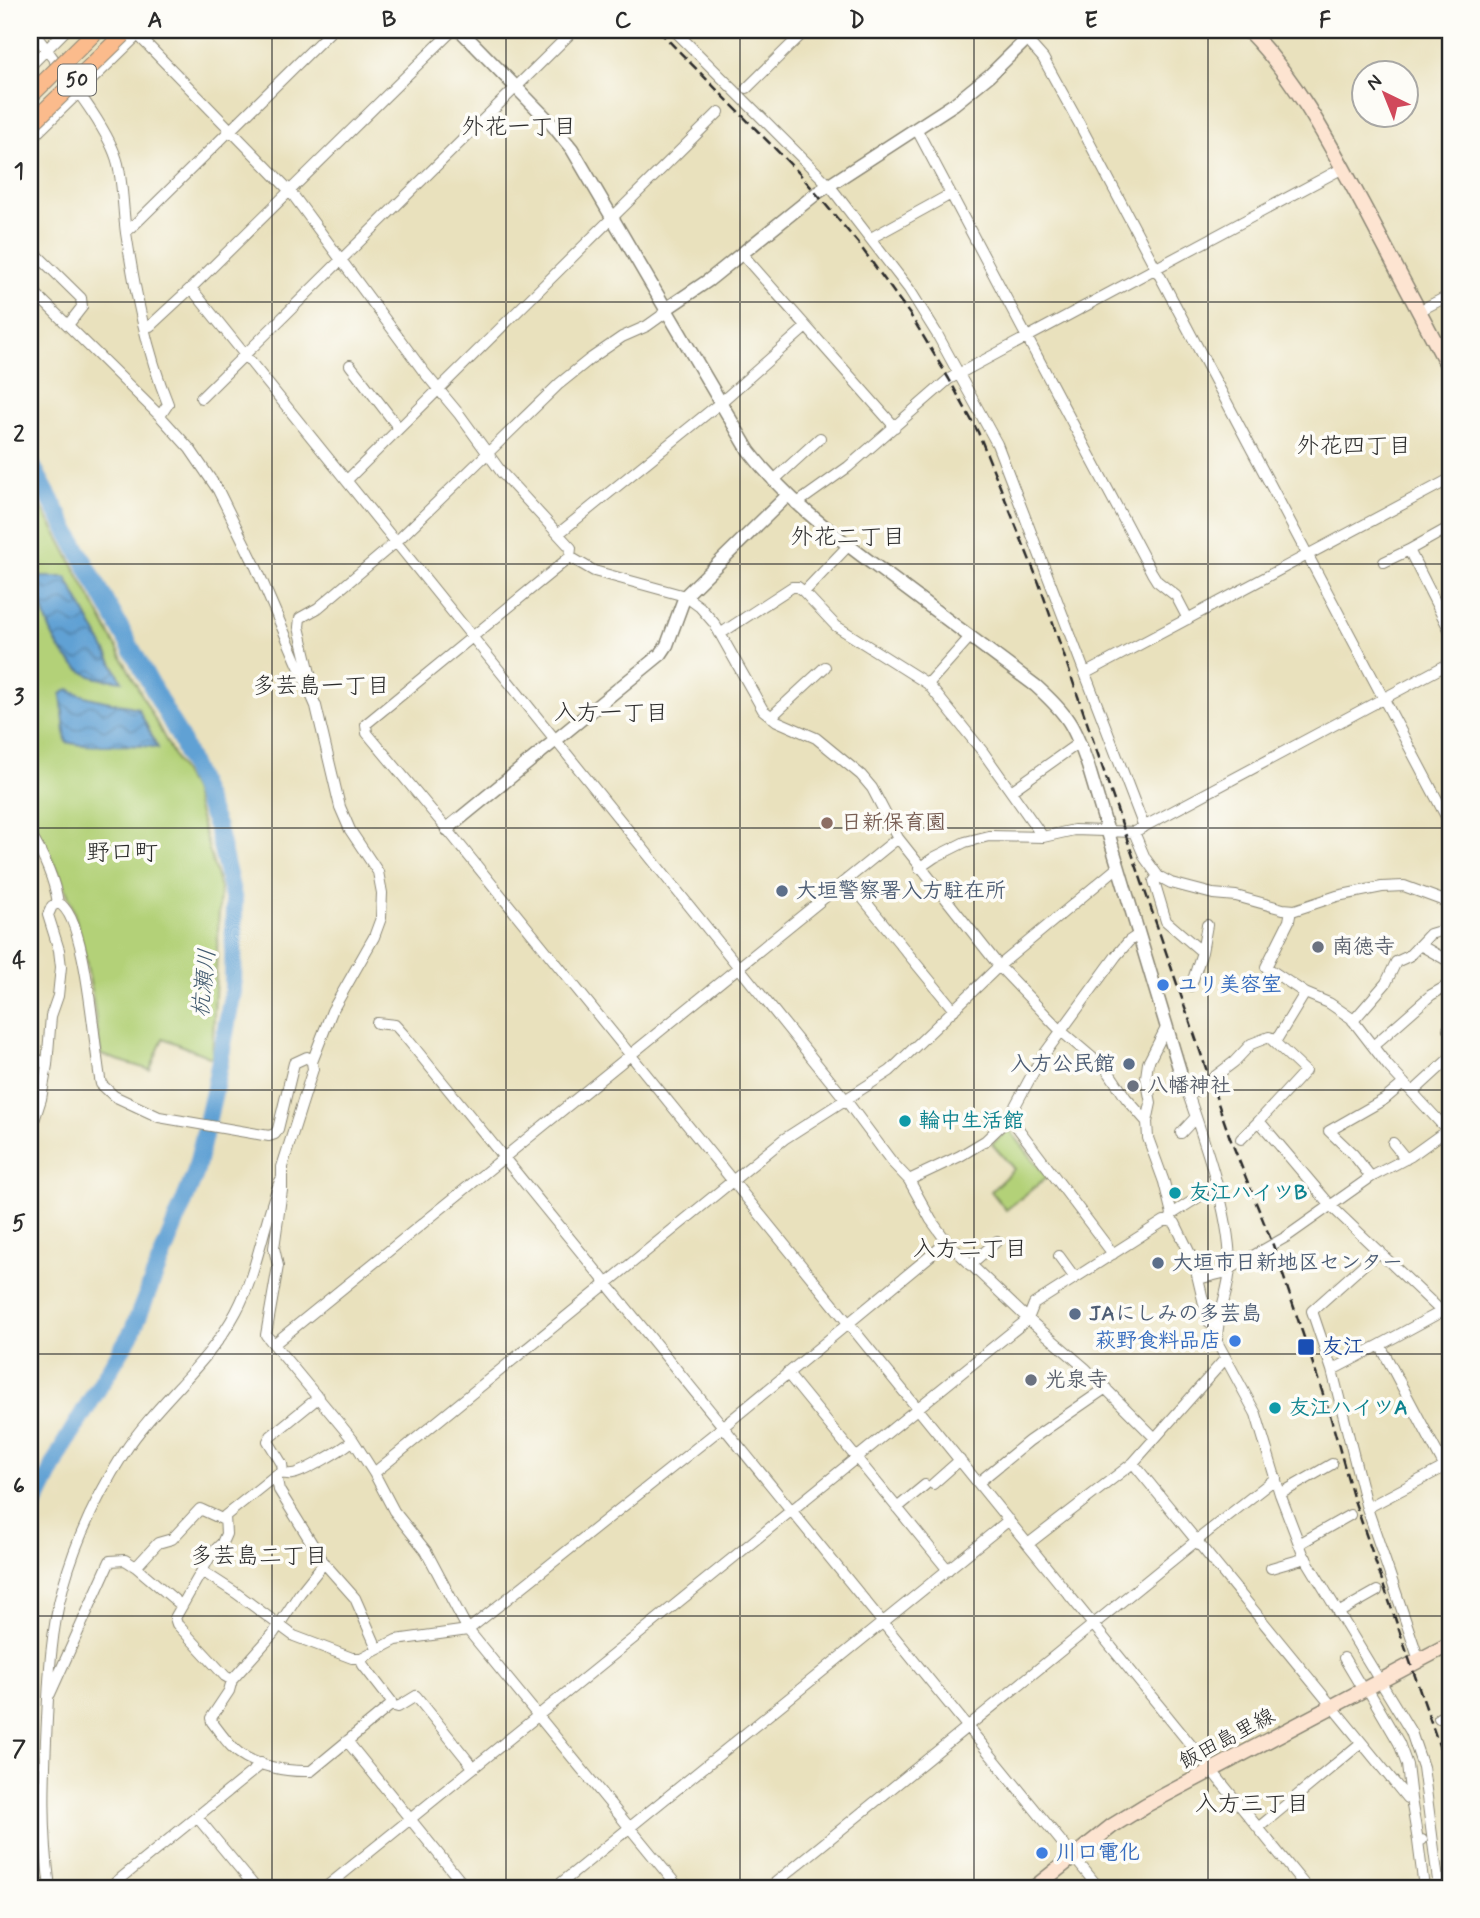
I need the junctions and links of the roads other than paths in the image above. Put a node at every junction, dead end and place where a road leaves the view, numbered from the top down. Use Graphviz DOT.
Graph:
graph roads {
  1 [pos="33,30"];
  2 [pos="66,30"];
  3 [pos="82,30"];
  4 [pos="97,30"];
  5 [pos="332,30"];
  6 [pos="453,30"];
  7 [pos="460,30"];
  8 [pos="574,30"];
  9 [pos="674,30"];
  10 [pos="806,30"];
  11 [pos="1253,31"];
  12 [pos="130,32"];
  13 [pos="1027,33"];
  14 [pos="46,50"];
  15 [pos="30,66"];
  16 [pos="30,82"];
  17 [pos="517,87"];
  18 [pos="747,88"];
  19 [pos="78,94"];
  20 [pos="30,96"];
  21 [pos="30,111"];
  22 [pos="719,112"];
  23 [pos="30,125"];
  24 [pos="231,130"];
  25 [pos="917,130"];
  26 [pos="30,140"];
  27 [pos="1343,169"];
  28 [pos="829,186"];
  29 [pos="290,191"];
  30 [pos="951,194"];
  31 [pos="613,217"];
  32 [pos="126,230"];
  33 [pos="871,238"];
  34 [pos="30,248"];
  35 [pos="742,254"];
  36 [pos="341,258"];
  37 [pos="1156,268"];
  38 [pos="30,288"];
  39 [pos="191,288"];
  40 [pos="1450,295"];
  41 [pos="666,309"];
  42 [pos="1419,311"];
  43 [pos="68,325"];
  44 [pos="145,326"];
  45 [pos="806,327"];
  46 [pos="1028,337"];
  47 [pos="243,354"];
  48 [pos="351,365"];
  49 [pos="1450,370"];
  50 [pos="960,373"];
  51 [pos="439,389"];
  52 [pos="201,398"];
  53 [pos="720,403"];
  54 [pos="160,416"];
  55 [pos="398,427"];
  56 [pos="895,427"];
  57 [pos="820,438"];
  58 [pos="487,453"];
  59 [pos="1450,479"];
  60 [pos="346,480"];
  61 [pos="773,481"];
  62 [pos="792,500"];
  63 [pos="1450,527"];
  64 [pos="558,534"];
  65 [pos="396,542"];
  66 [pos="848,545"];
  67 [pos="1409,550"];
  68 [pos="1308,555"];
  69 [pos="570,557"];
  70 [pos="1384,562"];
  71 [pos="804,592"];
  72 [pos="685,596"];
  73 [pos="1188,619"];
  74 [pos="1450,631"];
  75 [pos="720,634"];
  76 [pos="473,636"];
  77 [pos="970,637"];
  78 [pos="1450,663"];
  79 [pos="825,667"];
  80 [pos="1086,673"];
  81 [pos="928,684"];
  82 [pos="1385,699"];
  83 [pos="316,706"];
  84 [pos="771,717"];
  85 [pos="555,741"];
  86 [pos="1080,742"];
  87 [pos="1011,791"];
  88 [pos="1450,824"];
  89 [pos="1144,827"];
  90 [pos="447,829"];
  91 [pos="1108,832"];
  92 [pos="1133,832"];
  93 [pos="30,834"];
  94 [pos="1043,837"];
  95 [pos="898,838"];
  96 [pos="1118,867"];
  97 [pos="919,868"];
  98 [pos="1158,876"];
  99 [pos="847,879"];
  100 [pos="58,903"];
  101 [pos="1450,903"];
  102 [pos="1291,910"];
  103 [pos="1207,925"];
  104 [pos="1450,929"];
  105 [pos="1138,935"];
  106 [pos="1420,945"];
  107 [pos="1202,952"];
  108 [pos="1450,962"];
  109 [pos="999,966"];
  110 [pos="737,967"];
  111 [pos="1191,986"];
  112 [pos="1450,991"];
  113 [pos="1305,993"];
  114 [pos="954,1010"];
  115 [pos="1353,1021"];
  116 [pos="377,1023"];
  117 [pos="1166,1028"];
  118 [pos="1061,1031"];
  119 [pos="1269,1037"];
  120 [pos="1373,1046"];
  121 [pos="629,1054"];
  122 [pos="30,1055"];
  123 [pos="1450,1058"];
  124 [pos="312,1062"];
  125 [pos="47,1065"];
  126 [pos="1180,1071"];
  127 [pos="1404,1083"];
  128 [pos="1413,1092"];
  129 [pos="1189,1097"];
  130 [pos="845,1099"];
  131 [pos="1195,1118"];
  132 [pos="1008,1119"];
  133 [pos="1259,1121"];
  134 [pos="1147,1122"];
  135 [pos="1449,1130"];
  136 [pos="30,1133"];
  137 [pos="1181,1133"];
  138 [pos="1241,1139"];
  139 [pos="1393,1143"];
  140 [pos="503,1157"];
  141 [pos="1406,1159"];
  142 [pos="1371,1177"];
  143 [pos="281,1178"];
  144 [pos="909,1180"];
  145 [pos="733,1181"];
  146 [pos="1216,1186"];
  147 [pos="1331,1206"];
  148 [pos="1171,1217"];
  149 [pos="997,1241"];
  150 [pos="947,1242"];
  151 [pos="1378,1251"];
  152 [pos="1113,1254"];
  153 [pos="1059,1256"];
  154 [pos="970,1265"];
  155 [pos="1230,1267"];
  156 [pos="1075,1278"];
  157 [pos="1198,1279"];
  158 [pos="608,1285"];
  159 [pos="1446,1309"];
  160 [pos="1028,1319"];
  161 [pos="848,1322"];
  162 [pos="1217,1328"];
  163 [pos="274,1344"];
  164 [pos="1380,1345"];
  165 [pos="1225,1359"];
  166 [pos="1332,1370"];
  167 [pos="788,1373"];
  168 [pos="1106,1388"];
  169 [pos="320,1397"];
  170 [pos="917,1407"];
  171 [pos="724,1426"];
  172 [pos="1154,1437"];
  173 [pos="354,1440"];
  174 [pos="856,1457"];
  175 [pos="960,1460"];
  176 [pos="1133,1463"];
  177 [pos="1332,1464"];
  178 [pos="1447,1465"];
  179 [pos="374,1473"];
  180 [pos="279,1474"];
  181 [pos="1276,1478"];
  182 [pos="1450,1478"];
  183 [pos="979,1482"];
  184 [pos="1280,1494"];
  185 [pos="897,1508"];
  186 [pos="1367,1508"];
  187 [pos="792,1511"];
  188 [pos="1350,1516"];
  189 [pos="224,1520"];
  190 [pos="1009,1520"];
  191 [pos="1196,1541"];
  192 [pos="1028,1544"];
  193 [pos="1299,1544"];
  194 [pos="1306,1558"];
  195 [pos="324,1563"];
  196 [pos="136,1567"];
  197 [pos="1271,1568"];
  198 [pos="948,1570"];
  199 [pos="202,1572"];
  200 [pos="1377,1591"];
  201 [pos="182,1606"];
  202 [pos="1338,1613"];
  203 [pos="883,1623"];
  204 [pos="278,1625"];
  205 [pos="1092,1625"];
  206 [pos="468,1630"];
  207 [pos="1449,1647"];
  208 [pos="377,1648"];
  209 [pos="361,1658"];
  210 [pos="1344,1658"];
  211 [pos="1419,1660"];
  212 [pos="232,1680"];
  213 [pos="1370,1686"];
  214 [pos="48,1698"];
  215 [pos="391,1705"];
  216 [pos="1332,1707"];
  217 [pos="1450,1713"];
  218 [pos="538,1714"];
  219 [pos="1439,1718"];
  220 [pos="968,1727"];
  221 [pos="347,1741"];
  222 [pos="1362,1743"];
  223 [pos="261,1763"];
  224 [pos="473,1767"];
  225 [pos="1212,1771"];
  226 [pos="1412,1799"];
  227 [pos="197,1817"];
  228 [pos="410,1819"];
  229 [pos="630,1828"];
  230 [pos="1258,1828"];
  231 [pos="1432,1839"];
  232 [pos="1418,1841"];
  233 [pos="1073,1856"];
  234 [pos="1301,1886"];
  235 [pos="50,1888"];
  236 [pos="109,1888"];
  237 [pos="256,1888"];
  238 [pos="325,1888"];
  239 [pos="466,1888"];
  240 [pos="555,1888"];
  241 [pos="678,1888"];
  242 [pos="769,1888"];
  243 [pos="1034,1888"];
  244 [pos="1098,1888"];
  245 [pos="1424,1888"];
  246 [pos="1439,1888"];
  1 -- 14 [label="street"];
  2 -- 14 [label="street"];
  3 -- 16 [label="main road, 50"];
  4 -- 20 [label="main road, 50, bridge"];
  5 -- 24 [label="street"];
  6 -- 29 [label="street"];
  7 -- 17 [label="street"];
  8 -- 17 [label="street"];
  9 -- 28 [label="street"];
  10 -- 18 [label="street"];
  11 -- 27 [label="main road"];
  12 -- 19 [label="street"];
  12 -- 21 [label="main road, 50"];
  12 -- 23 [label="main road, 50, bridge"];
  12 -- 24 [label="street"];
  13 -- 25 [label="street"];
  13 -- 37 [label="street"];
  14 -- 15 [label="street"];
  14 -- 19 [label="street"];
  17 -- 31 [label="street"];
  17 -- 36 [label="street"];
  19 -- 26 [label="street"];
  19 -- 32 [label="street"];
  22 -- 31 [label="street"];
  24 -- 29 [label="street"];
  24 -- 32 [label="street"];
  25 -- 28 [label="street"];
  25 -- 30 [label="street"];
  27 -- 37 [label="street"];
  27 -- 42 [label="main road"];
  28 -- 33 [label="street"];
  28 -- 35 [label="street"];
  29 -- 36 [label="street"];
  29 -- 39 [label="street"];
  30 -- 33 [label="street"];
  30 -- 46 [label="street"];
  31 -- 41 [label="street"];
  31 -- 51 [label="street"];
  32 -- 44 [label="street"];
  33 -- 50 [label="street"];
  34 -- 43 [label="street"];
  35 -- 41 [label="street"];
  35 -- 45 [label="street"];
  36 -- 47 [label="street"];
  36 -- 51 [label="street"];
  37 -- 46 [label="street"];
  37 -- 68 [label="street"];
  38 -- 43 [label="street"];
  39 -- 44 [label="street"];
  39 -- 47 [label="street"];
  40 -- 42 [label="street"];
  41 -- 53 [label="street"];
  41 -- 58 [label="street"];
  42 -- 49 [label="main road"];
  43 -- 54 [label="street"];
  44 -- 54 [label="street"];
  45 -- 53 [label="street"];
  45 -- 56 [label="street"];
  46 -- 50 [label="street"];
  46 -- 73 [label="street"];
  47 -- 52 [label="street"];
  47 -- 60 [label="street"];
  48 -- 55 [label="street"];
  50 -- 56 [label="street"];
  50 -- 80 [label="street"];
  51 -- 55 [label="street"];
  51 -- 58 [label="street"];
  53 -- 61 [label="street"];
  53 -- 64 [label="street"];
  54 -- 83 [label="street"];
  55 -- 60 [label="street"];
  56 -- 62 [label="street"];
  57 -- 61 [label="street"];
  58 -- 64 [label="street"];
  58 -- 65 [label="street"];
  59 -- 68 [label="street"];
  60 -- 65 [label="street"];
  61 -- 62 [label="street"];
  62 -- 66 [label="street"];
  62 -- 72 [label="street"];
  63 -- 67 [label="street"];
  64 -- 69 [label="street"];
  65 -- 76 [label="street"];
  65 -- 83 [label="street"];
  66 -- 71 [label="street"];
  66 -- 77 [label="street"];
  67 -- 70 [label="street"];
  67 -- 74 [label="street"];
  68 -- 73 [label="street"];
  68 -- 82 [label="street"];
  69 -- 72 [label="street"];
  69 -- 76 [label="street"];
  71 -- 75 [label="street"];
  71 -- 81 [label="street"];
  72 -- 75 [label="street"];
  72 -- 85 [label="street"];
  73 -- 80 [label="street"];
  75 -- 84 [label="street"];
  76 -- 85 [label="street"];
  76 -- 90 [label="street"];
  77 -- 81 [label="street"];
  77 -- 86 [label="street"];
  78 -- 82 [label="street"];
  79 -- 84 [label="street"];
  80 -- 89 [label="street"];
  81 -- 87 [label="street"];
  82 -- 88 [label="street"];
  82 -- 89 [label="street"];
  83 -- 124 [label="street"];
  84 -- 95 [label="street"];
  85 -- 90 [label="street"];
  85 -- 110 [label="street"];
  86 -- 87 [label="street"];
  86 -- 91 [label="street"];
  87 -- 94 [label="street"];
  89 -- 92 [label="street"];
  90 -- 121 [label="street"];
  91 -- 92 [label="street"];
  91 -- 94 [label="street"];
  91 -- 96 [label="street"];
  92 -- 98 [label="street"];
  93 -- 100 [label="street"];
  94 -- 97 [label="street"];
  95 -- 97 [label="street"];
  95 -- 99 [label="street"];
  96 -- 105 [label="street"];
  96 -- 109 [label="street"];
  97 -- 109 [label="street"];
  98 -- 102 [label="street"];
  98 -- 107 [label="street"];
  99 -- 110 [label="street"];
  99 -- 114 [label="street"];
  100 -- 124 [label="street"];
  100 -- 125 [label="street"];
  101 -- 102 [label="street"];
  102 -- 113 [label="street"];
  103 -- 107 [label="street"];
  104 -- 106 [label="street"];
  105 -- 117 [label="street"];
  105 -- 118 [label="street"];
  106 -- 108 [label="street"];
  106 -- 115 [label="street"];
  107 -- 111 [label="street"];
  109 -- 114 [label="street"];
  109 -- 118 [label="street"];
  110 -- 121 [label="street"];
  110 -- 130 [label="street"];
  112 -- 120 [label="street"];
  113 -- 115 [label="street"];
  113 -- 119 [label="street"];
  114 -- 130 [label="street"];
  115 -- 120 [label="street"];
  116 -- 140 [label="street"];
  117 -- 126 [label="street"];
  117 -- 134 [label="street"];
  118 -- 132 [label="street"];
  118 -- 134 [label="street"];
  119 -- 129 [label="street"];
  119 -- 133 [label="street"];
  120 -- 127 [label="street"];
  121 -- 140 [label="street"];
  121 -- 145 [label="street"];
  122 -- 125 [label="street"];
  123 -- 128 [label="street"];
  124 -- 143 [label="street"];
  125 -- 136 [label="street"];
  126 -- 129 [label="street"];
  127 -- 128 [label="street"];
  127 -- 142 [label="street"];
  128 -- 135 [label="street"];
  129 -- 131 [label="street"];
  130 -- 144 [label="street"];
  130 -- 145 [label="street"];
  131 -- 137 [label="street"];
  131 -- 146 [label="street"];
  132 -- 144 [label="street"];
  132 -- 152 [label="street"];
  133 -- 138 [label="street"];
  133 -- 147 [label="street"];
  134 -- 148 [label="street"];
  135 -- 141 [label="street"];
  139 -- 141 [label="street"];
  140 -- 158 [label="street"];
  140 -- 163 [label="street"];
  141 -- 142 [label="street"];
  142 -- 147 [label="street"];
  143 -- 163 [label="street"];
  143 -- 214 [label="street"];
  144 -- 150 [label="street"];
  145 -- 158 [label="street"];
  145 -- 161 [label="street"];
  146 -- 148 [label="street"];
  146 -- 155 [label="street"];
  147 -- 151 [label="street"];
  147 -- 155 [label="street"];
  148 -- 152 [label="street"];
  148 -- 157 [label="street"];
  149 -- 154 [label="street"];
  150 -- 154 [label="street"];
  150 -- 161 [label="street"];
  151 -- 159 [label="street"];
  151 -- 166 [label="street"];
  152 -- 156 [label="street"];
  153 -- 156 [label="street"];
  154 -- 160 [label="street"];
  155 -- 157 [label="street"];
  155 -- 162 [label="street"];
  156 -- 160 [label="street"];
  157 -- 162 [label="street"];
  158 -- 171 [label="street"];
  158 -- 179 [label="street"];
  159 -- 164 [label="street"];
  160 -- 168 [label="street"];
  160 -- 170 [label="street"];
  161 -- 167 [label="street"];
  161 -- 170 [label="street"];
  162 -- 165 [label="street"];
  163 -- 169 [label="street"];
  164 -- 166 [label="street"];
  164 -- 178 [label="street"];
  165 -- 172 [label="street"];
  165 -- 181 [label="street"];
  166 -- 186 [label="street"];
  167 -- 171 [label="street"];
  167 -- 174 [label="street"];
  168 -- 172 [label="street"];
  168 -- 183 [label="street"];
  169 -- 173 [label="street"];
  169 -- 180 [label="street"];
  170 -- 174 [label="street"];
  170 -- 175 [label="street"];
  171 -- 187 [label="street"];
  171 -- 206 [label="street"];
  172 -- 176 [label="street"];
  173 -- 179 [label="street"];
  173 -- 180 [label="street"];
  174 -- 185 [label="street"];
  174 -- 187 [label="street"];
  175 -- 183 [label="street"];
  175 -- 185 [label="street"];
  176 -- 191 [label="street"];
  176 -- 192 [label="street"];
  177 -- 184 [label="street"];
  178 -- 182 [label="street"];
  178 -- 186 [label="street"];
  179 -- 206 [label="street"];
  180 -- 189 [label="street"];
  180 -- 195 [label="street"];
  181 -- 184 [label="street"];
  181 -- 191 [label="street"];
  183 -- 190 [label="street"];
  184 -- 193 [label="street"];
  185 -- 198 [label="street"];
  186 -- 211 [label="street"];
  187 -- 203 [label="street"];
  187 -- 218 [label="street"];
  188 -- 193 [label="street"];
  189 -- 196 [label="street"];
  189 -- 199 [label="street"];
  190 -- 192 [label="street"];
  190 -- 198 [label="street"];
  191 -- 205 [label="street"];
  191 -- 216 [label="street"];
  192 -- 205 [label="street"];
  193 -- 194 [label="street"];
  194 -- 197 [label="street"];
  194 -- 202 [label="street"];
  195 -- 204 [label="street"];
  195 -- 208 [label="street"];
  196 -- 201 [label="street"];
  196 -- 214 [label="street"];
  198 -- 203 [label="street"];
  199 -- 201 [label="street"];
  199 -- 204 [label="street"];
  200 -- 202 [label="street"];
  201 -- 212 [label="street"];
  202 -- 213 [label="street"];
  203 -- 220 [label="street"];
  203 -- 229 [label="street"];
  204 -- 209 [label="street"];
  204 -- 212 [label="street"];
  205 -- 220 [label="street"];
  205 -- 225 [label="street"];
  206 -- 208 [label="street"];
  206 -- 218 [label="street"];
  207 -- 211 [label="main road, 飯田島里線"];
  208 -- 209 [label="street"];
  209 -- 215 [label="street"];
  210 -- 213 [label="street"];
  211 -- 213 [label="main road, 飯田島里線"];
  212 -- 223 [label="street"];
  213 -- 216 [label="main road, 飯田島里線"];
  213 -- 226 [label="street"];
  213 -- 231 [label="street"];
  214 -- 235 [label="street"];
  215 -- 221 [label="street"];
  215 -- 224 [label="street"];
  216 -- 222 [label="street"];
  216 -- 225 [label="main road, 飯田島里線"];
  217 -- 219 [label="street"];
  218 -- 224 [label="street"];
  218 -- 229 [label="street"];
  220 -- 233 [label="street"];
  220 -- 242 [label="street"];
  221 -- 223 [label="street"];
  221 -- 228 [label="street"];
  222 -- 226 [label="street"];
  222 -- 230 [label="street"];
  223 -- 227 [label="street"];
  224 -- 228 [label="street"];
  225 -- 230 [label="street"];
  225 -- 233 [label="main road, 飯田島里線"];
  226 -- 232 [label="street"];
  227 -- 236 [label="street"];
  227 -- 237 [label="street"];
  228 -- 238 [label="street"];
  228 -- 239 [label="street"];
  229 -- 240 [label="street"];
  229 -- 241 [label="street"];
  230 -- 234 [label="street"];
  231 -- 232 [label="street"];
  231 -- 246 [label="street"];
  232 -- 245 [label="street"];
  233 -- 243 [label="main road, 飯田島里線"];
  233 -- 244 [label="street"];
}
